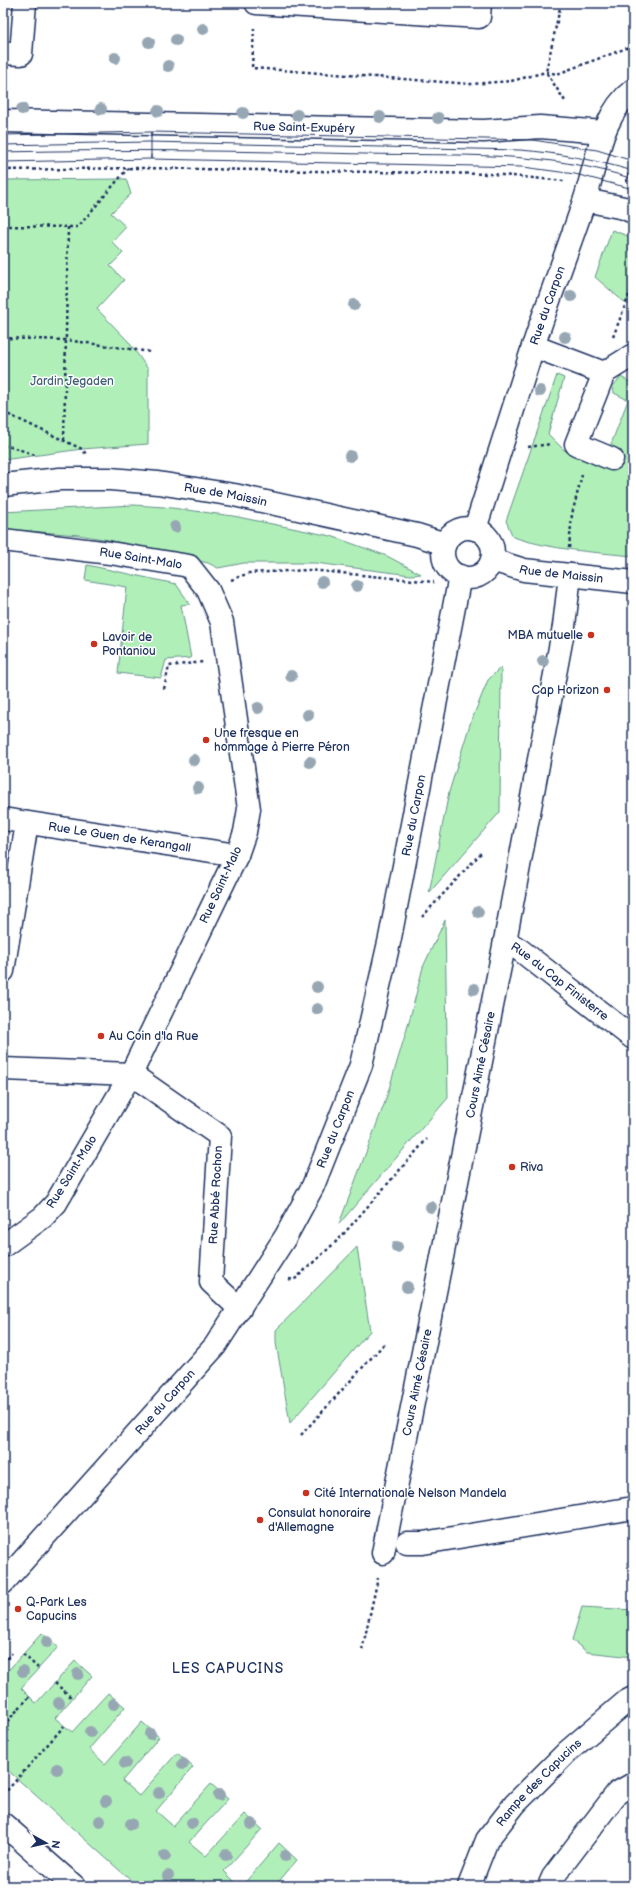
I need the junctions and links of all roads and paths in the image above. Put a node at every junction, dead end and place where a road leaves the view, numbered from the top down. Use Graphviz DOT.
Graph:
graph roads {
  1 [pos="25,3"];
  2 [pos="480,3"];
  3 [pos="561,3"];
  4 [pos="256,4"];
  5 [pos="633,50"];
  6 [pos="3,53"];
  7 [pos="546,72"];
  8 [pos="633,90"];
  9 [pos="565,101"];
  10 [pos="3,121"];
  11 [pos="604,132"];
  12 [pos="129,168"];
  13 [pos="3,170"];
  14 [pos="587,193"];
  15 [pos="633,212"];
  16 [pos="3,226"];
  17 [pos="68,227"];
  18 [pos="633,285"];
  19 [pos="3,338"];
  20 [pos="66,340"];
  21 [pos="533,346"];
  22 [pos="150,352"];
  23 [pos="633,355"];
  24 [pos="602,372"];
  25 [pos="3,412"];
  26 [pos="503,439"];
  27 [pos="64,440"];
  28 [pos="3,446"];
  29 [pos="582,446"];
  30 [pos="37,456"];
  31 [pos="89,458"];
  32 [pos="612,459"];
  33 [pos="3,485"];
  34 [pos="475,529"];
  35 [pos="3,540"];
  36 [pos="445,544"];
  37 [pos="492,560"];
  38 [pos="570,575"];
  39 [pos="459,580"];
  40 [pos="633,582"];
  41 [pos="208,590"];
  42 [pos="227,659"];
  43 [pos="164,689"];
  44 [pos="3,819"];
  45 [pos="27,824"];
  46 [pos="481,853"];
  47 [pos="237,855"];
  48 [pos="422,917"];
  49 [pos="505,941"];
  50 [pos="3,972"];
  51 [pos="633,1038"];
  52 [pos="3,1069"];
  53 [pos="131,1074"];
  54 [pos="427,1139"];
  55 [pos="3,1246"];
  56 [pos="266,1269"];
  57 [pos="240,1309"];
  58 [pos="384,1344"];
  59 [pos="302,1434"];
  60 [pos="633,1508"];
  61 [pos="407,1543"];
  62 [pos="383,1553"];
  63 [pos="3,1583"];
  64 [pos="362,1650"];
  65 [pos="12,1653"];
  66 [pos="22,1654"];
  67 [pos="3,1664"];
  68 [pos="38,1668"];
  69 [pos="55,1683"];
  70 [pos="30,1696"];
  71 [pos="72,1698"];
  72 [pos="633,1698"];
  73 [pos="3,1726"];
  74 [pos="64,1726"];
  75 [pos="633,1784"];
  76 [pos="3,1795"];
  77 [pos="3,1824"];
  78 [pos="74,1886"];
  79 [pos="470,1886"];
  80 [pos="549,1886"];
  1 -- 6 [label="street"];
  2 -- 4 [label="street"];
  3 -- 7 [label="path"];
  4 -- 7 [label="path"];
  5 -- 7 [label="path"];
  7 -- 9 [label="path"];
  8 -- 11 [label="street, Rue du Carpon"];
  10 -- 11 [label="street, Rue Saint-Exupéry"];
  11 -- 14 [label="street, Rue du Carpon"];
  12 -- 13 [label="path"];
  12 -- 14 [label="path"];
  12 -- 17 [label="path"];
  14 -- 15 [label="street"];
  14 -- 21 [label="street, Rue du Carpon"];
  16 -- 17 [label="path"];
  17 -- 20 [label="path"];
  18 -- 24 [label="path"];
  19 -- 20 [label="path"];
  20 -- 22 [label="path"];
  20 -- 27 [label="path"];
  21 -- 24 [label="street"];
  21 -- 26 [label="street, Rue du Carpon"];
  23 -- 24 [label="street"];
  24 -- 29 [label="street"];
  25 -- 27 [label="path"];
  26 -- 29 [label="path"];
  26 -- 34 [label="street, Rue du Carpon"];
  27 -- 31 [label="path"];
  28 -- 30 [label="path"];
  29 -- 32 [label="street"];
  29 -- 38 [label="path"];
  33 -- 36 [label="street, Rue de Maissin"];
  34 -- 36 [label="street"];
  34 -- 37 [label="street"];
  35 -- 41 [label="street, Rue Saint-Malo"];
  36 -- 39 [label="street"];
  37 -- 38 [label="street, Rue de Maissin"];
  37 -- 39 [label="street"];
  38 -- 40 [label="street, Rue de Maissin"];
  38 -- 49 [label="street, Cours Aimé Césaire"];
  39 -- 41 [label="path"];
  39 -- 56 [label="street, Rue du Carpon"];
  41 -- 42 [label="street, Rue Saint-Malo"];
  42 -- 43 [label="path"];
  42 -- 47 [label="street, Rue Saint-Malo"];
  44 -- 45 [label="street, Rue Le Guen de Kerangall"];
  45 -- 47 [label="street, Rue Le Guen de Kerangall"];
  45 -- 50 [label="street"];
  46 -- 48 [label="path"];
  47 -- 53 [label="street, Rue Saint-Malo"];
  49 -- 51 [label="street, Rue du Cap Finisterre"];
  49 -- 62 [label="street, Cours Aimé Césaire"];
  52 -- 53 [label="street"];
  53 -- 55 [label="street, Rue Saint-Malo"];
  53 -- 57 [label="street, Rue Abbé Rochon"];
  54 -- 56 [label="path"];
  56 -- 57 [label="street, Rue du Carpon"];
  57 -- 63 [label="street, Rue du Carpon"];
  58 -- 59 [label="path"];
  60 -- 61 [label="street"];
  62 -- 64 [label="path"];
  65 -- 67 [label="path"];
  66 -- 68 [label="path"];
  69 -- 71 [label="path"];
  70 -- 73 [label="path"];
  72 -- 79 [label="street, Rampe des Capucins"];
  74 -- 76 [label="path"];
  75 -- 80 [label="street"];
  77 -- 78 [label="street"];
}
